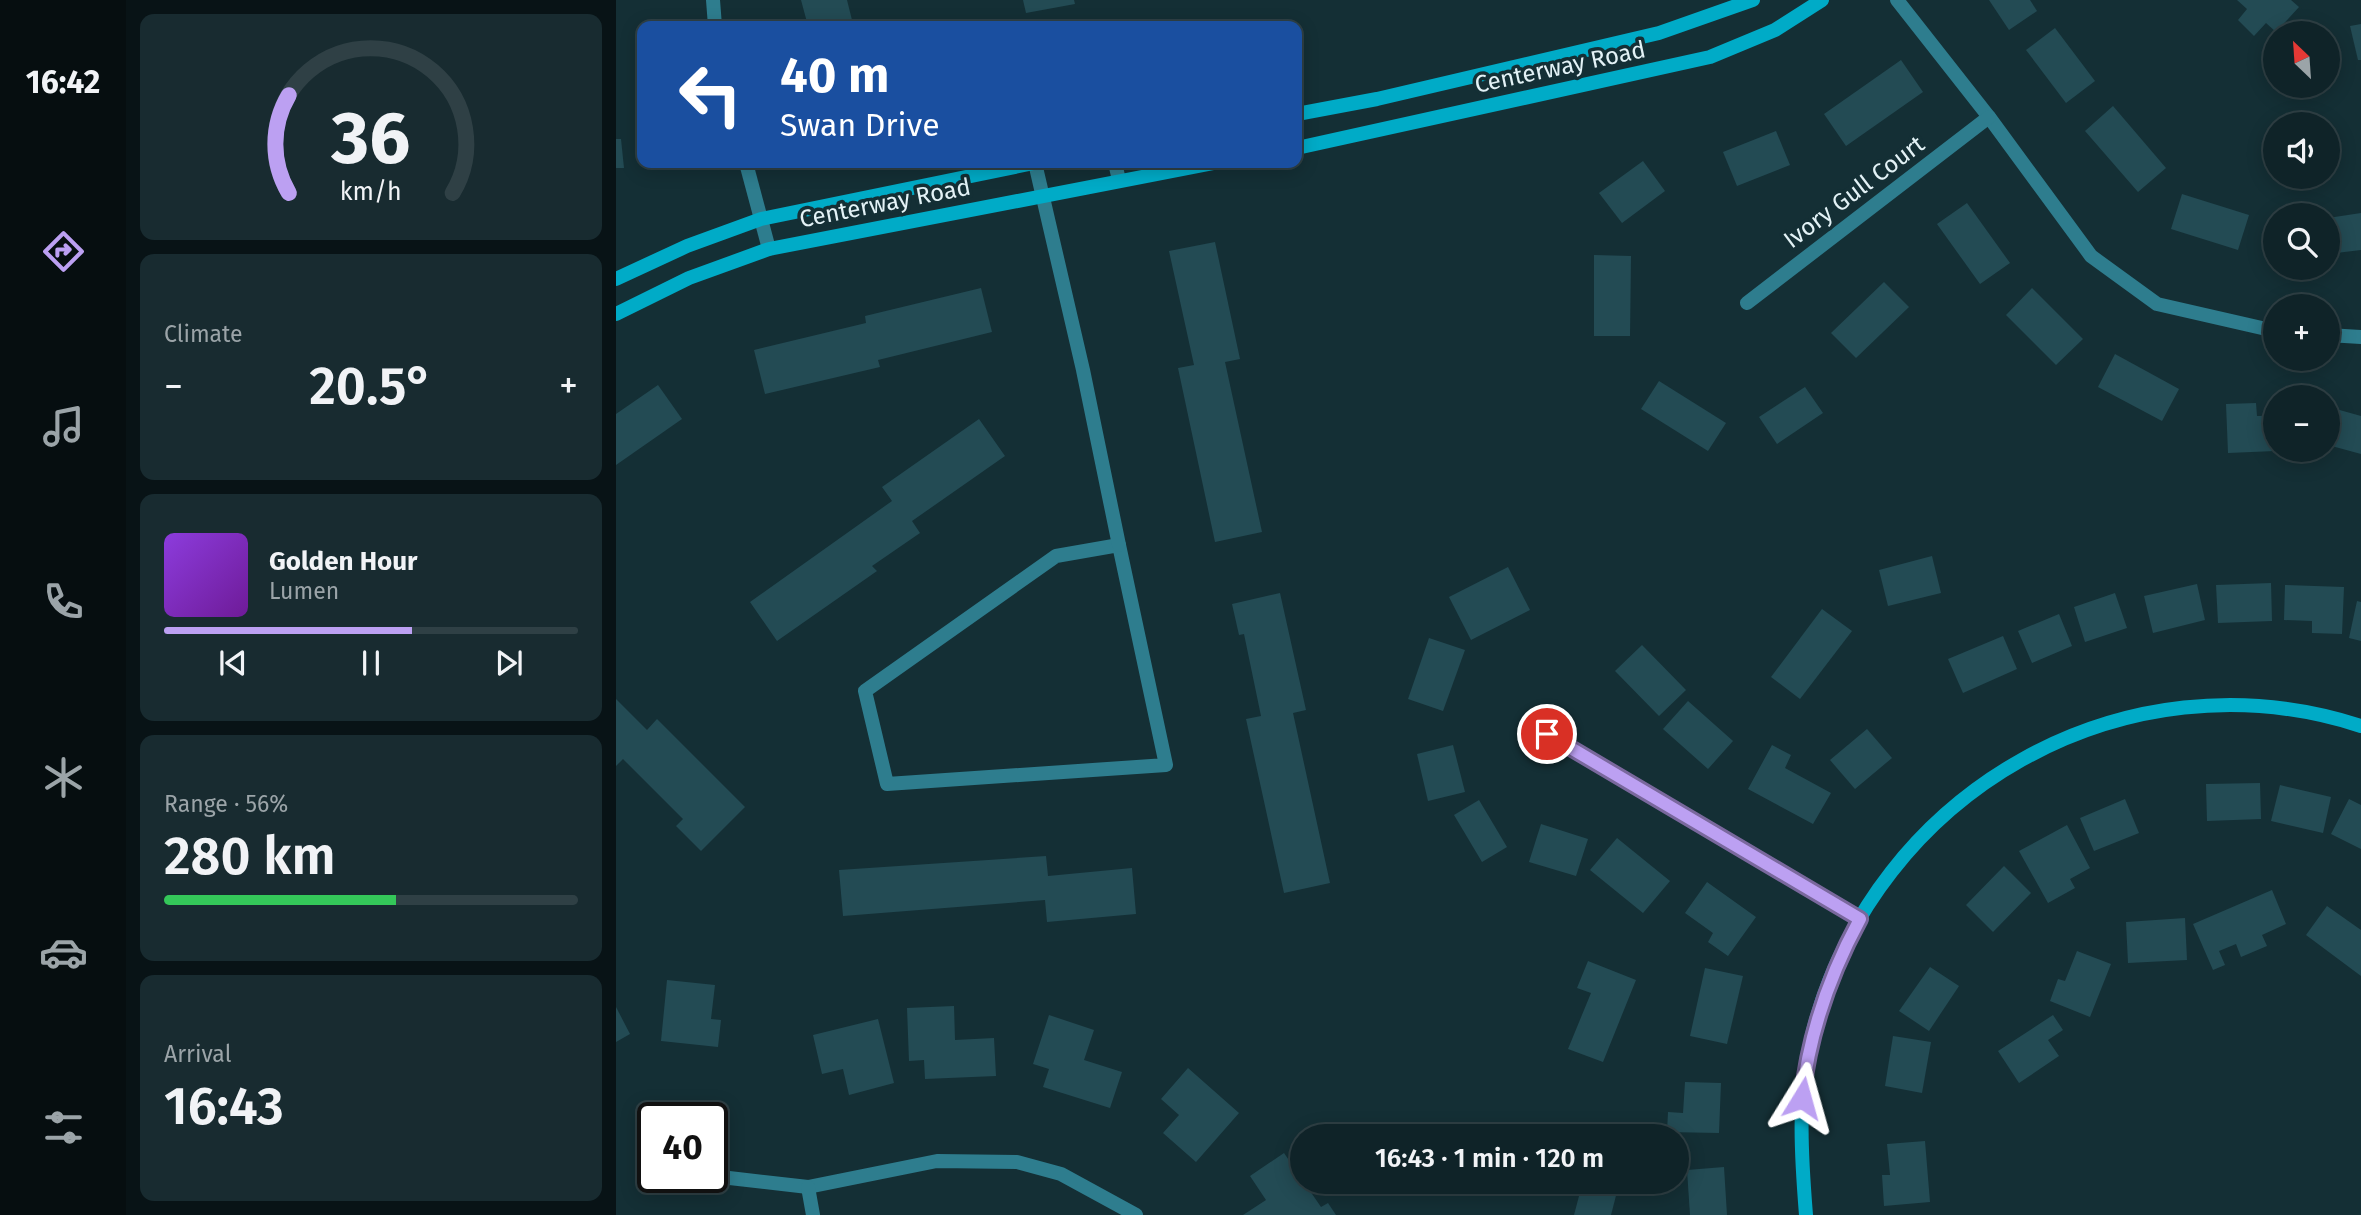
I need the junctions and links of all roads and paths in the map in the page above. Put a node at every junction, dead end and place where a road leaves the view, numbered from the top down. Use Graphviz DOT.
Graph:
graph roads {
  1 [pos="713,0"];
  2 [pos="1753,0"];
  3 [pos="1822,0"];
  4 [pos="1897,0"];
  5 [pos="715,21"];
  6 [pos="1302,113"];
  7 [pos="1989,117"];
  8 [pos="1302,147"];
  9 [pos="747,168"];
  10 [pos="1010,168"];
  11 [pos="1035,168"];
  12 [pos="1116,168"];
  13 [pos="1186,168"];
  14 [pos="1119,180"];
  15 [pos="1042,195"];
  16 [pos="761,219"];
  17 [pos="769,249"];
  18 [pos="616,279"];
  19 [pos="1746,303"];
  20 [pos="616,314"];
  21 [pos="2263,328"];
  22 [pos="2340,336"];
  23 [pos="2361,337"];
  24 [pos="1119,545"];
  25 [pos="2361,726"];
  26 [pos="1547,734"];
  27 [pos="1860,919"];
  28 [pos="728,1178"];
  29 [pos="808,1186"];
  30 [pos="813,1215"];
  31 [pos="1136,1215"];
  32 [pos="1806,1215"];
  1 -- 5 [label="street"];
  2 -- 6 [label="street, Centerway Road"];
  3 -- 8 [label="street, Centerway Road"];
  4 -- 7 [label="street"];
  7 -- 19 [label="street, Ivory Gull Court"];
  7 -- 21 [label="street"];
  9 -- 16 [label="street"];
  10 -- 16 [label="street, Centerway Road"];
  11 -- 15 [label="street"];
  12 -- 14 [label="street"];
  13 -- 14 [label="street, Centerway Road"];
  14 -- 15 [label="street, Centerway Road"];
  15 -- 17 [label="street, Centerway Road"];
  15 -- 24 [label="street"];
  16 -- 17 [label="street"];
  16 -- 18 [label="street, Centerway Road"];
  17 -- 20 [label="street, Centerway Road"];
  22 -- 23 [label="street"];
  24 -- 24 [label="street"];
  25 -- 27 [label="street"];
  26 -- 27 [label="street"];
  27 -- 32 [label="street"];
  28 -- 29 [label="street"];
  29 -- 30 [label="street"];
  29 -- 31 [label="street"];
}
